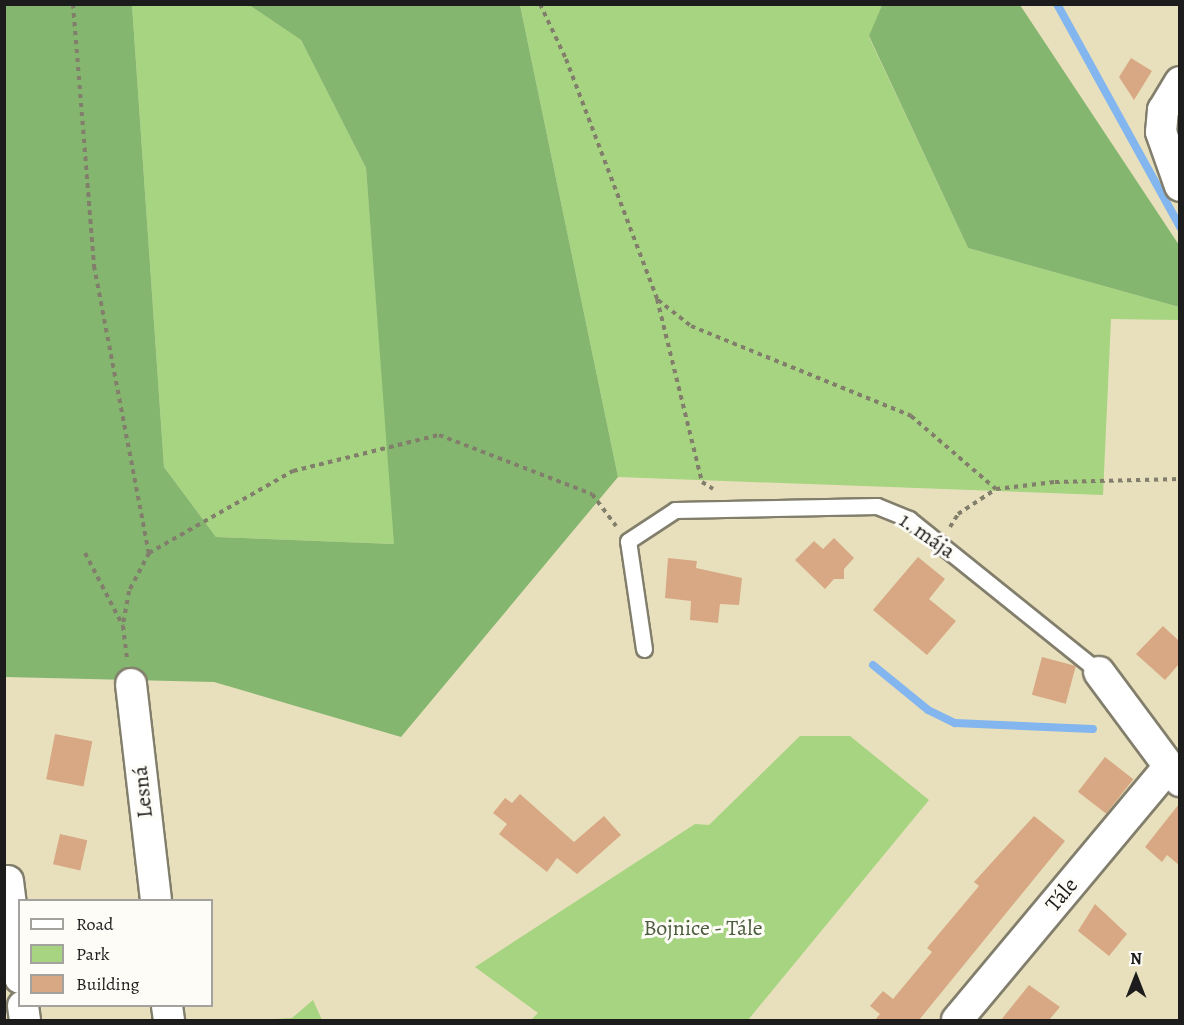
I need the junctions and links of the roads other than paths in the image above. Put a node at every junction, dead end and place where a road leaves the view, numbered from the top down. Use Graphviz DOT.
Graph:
graph roads {
  1 [pos="1179,82"];
  2 [pos="1179,186"];
  3 [pos="644,649"];
  4 [pos="1099,672"];
  5 [pos="131,684"];
  6 [pos="1173,775"];
  7 [pos="8,881"];
  8 [pos="156,899"];
  9 [pos="18,962"];
  10 [pos="957,1020"];
  1 -- 2 [label="street"];
  3 -- 4 [label="lane, 1. mája"];
  4 -- 6 [label="street, 1. mája"];
  5 -- 8 [label="street, Lesná"];
  6 -- 10 [label="street, Tále"];
  7 -- 9 [label="street"];
}
